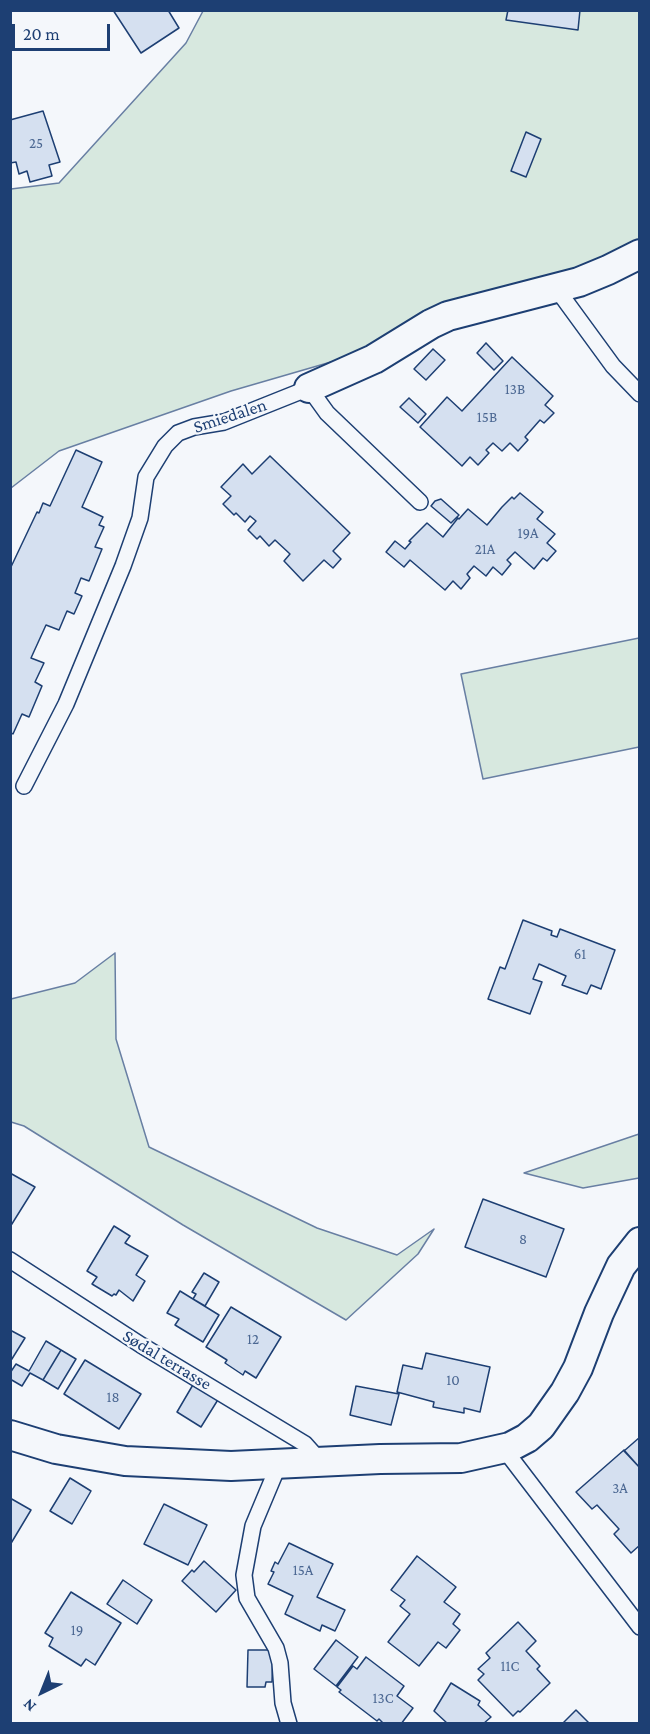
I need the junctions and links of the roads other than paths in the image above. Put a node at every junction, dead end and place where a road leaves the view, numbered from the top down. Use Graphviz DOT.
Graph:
graph roads {
  1 [pos="639,254"];
  2 [pos="556,288"];
  3 [pos="309,388"];
  4 [pos="639,394"];
  5 [pos="420,502"];
  6 [pos="24,786"];
  7 [pos="639,1242"];
  8 [pos="10,1260"];
  9 [pos="10,1435"];
  10 [pos="504,1449"];
  11 [pos="321,1462"];
  12 [pos="279,1464"];
  13 [pos="639,1627"];
  14 [pos="288,1724"];
  1 -- 2 [label="street, Smiedalen"];
  2 -- 3 [label="street, Smiedalen"];
  2 -- 4 [label="lane"];
  3 -- 5 [label="lane"];
  3 -- 6 [label="lane, Smiedalen"];
  7 -- 10 [label="street"];
  8 -- 11 [label="lane, Sødal terrasse"];
  9 -- 12 [label="street"];
  10 -- 11 [label="street"];
  10 -- 13 [label="lane"];
  11 -- 12 [label="street"];
  12 -- 14 [label="lane"];
}
